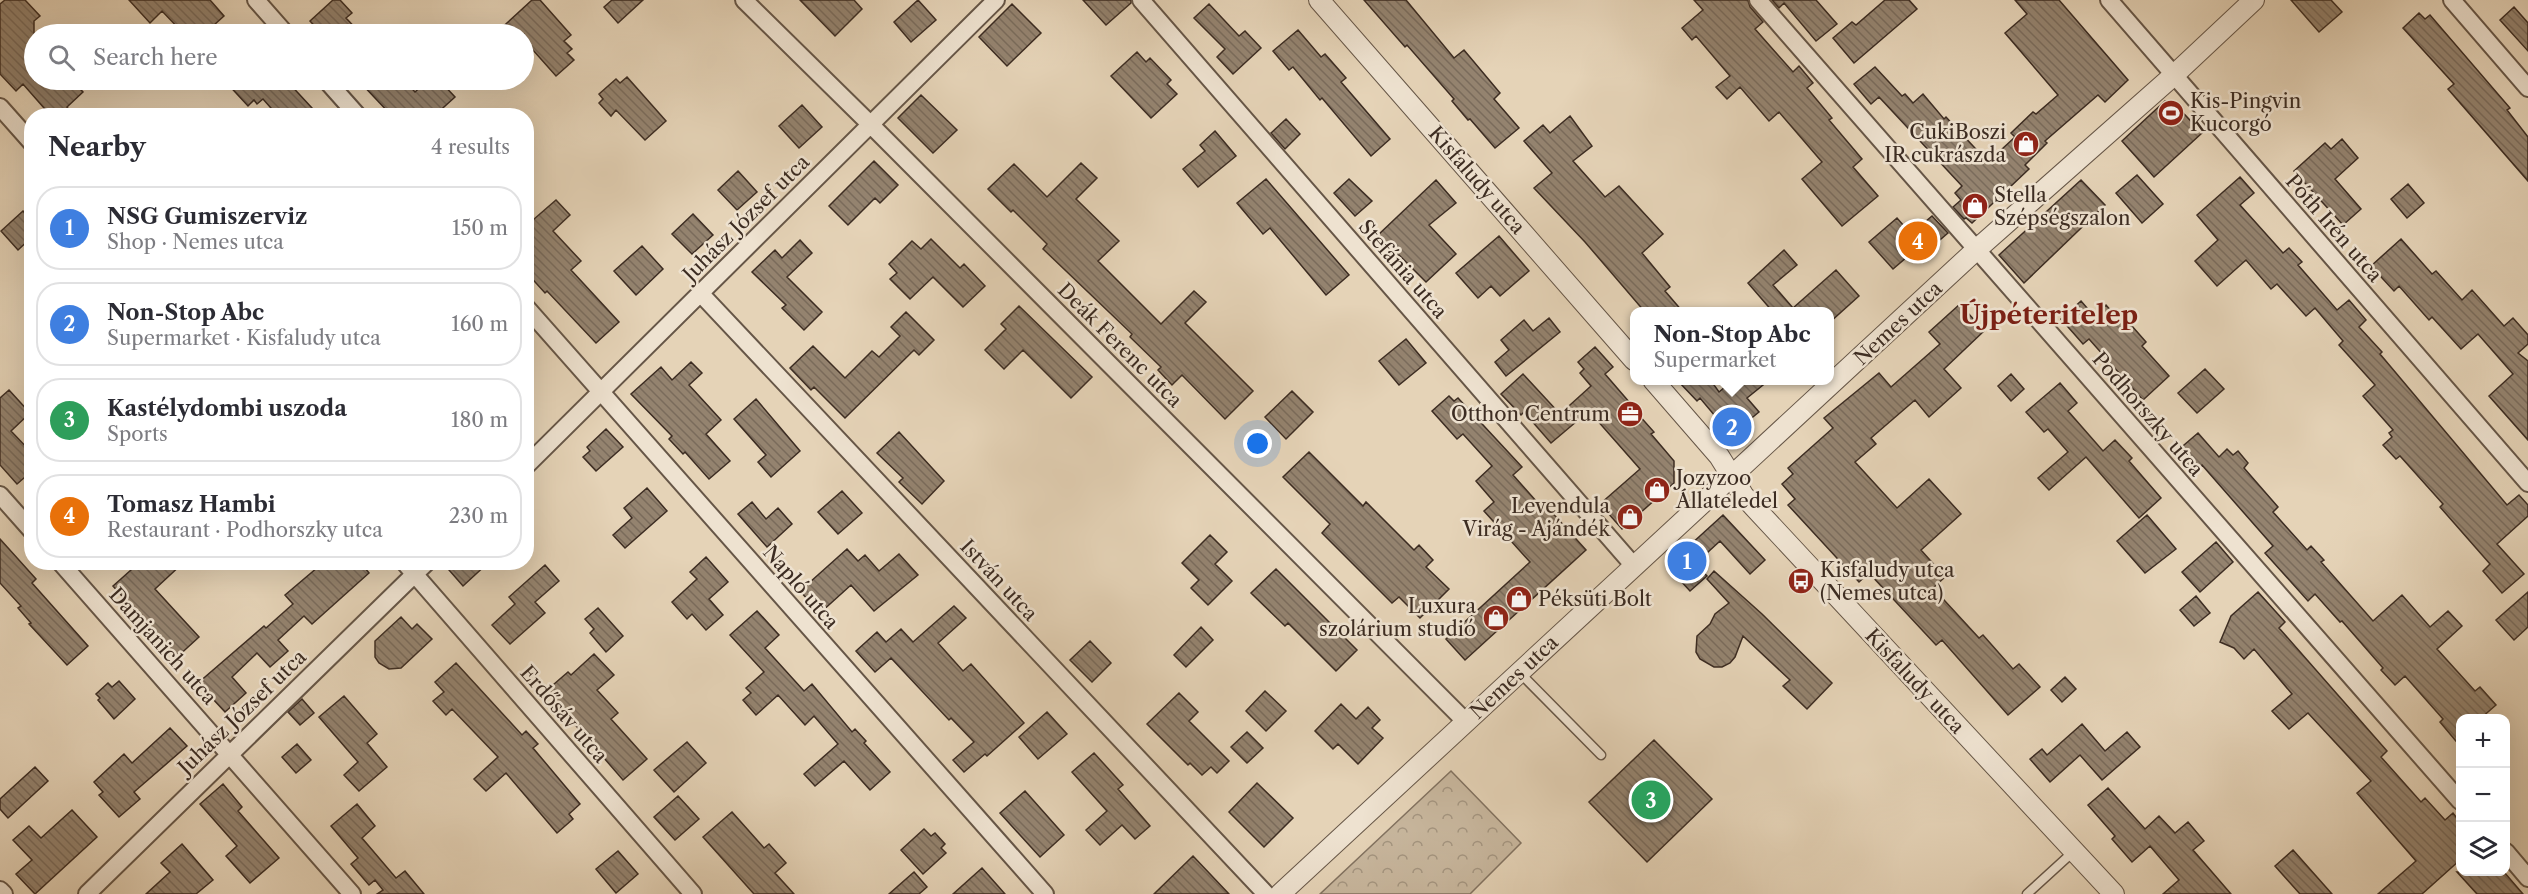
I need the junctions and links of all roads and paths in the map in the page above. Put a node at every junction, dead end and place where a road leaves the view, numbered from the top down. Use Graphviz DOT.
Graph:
graph roads {
  1 [pos="256,0"];
  2 [pos="744,0"];
  3 [pos="996,0"];
  4 [pos="1141,0"];
  5 [pos="1319,0"];
  6 [pos="1758,0"];
  7 [pos="2109,0"];
  8 [pos="2254,0"];
  9 [pos="2452,0"];
  10 [pos="277,24"];
  11 [pos="2174,75"];
  12 [pos="2528,88"];
  13 [pos="335,90"];
  14 [pos="0,107"];
  15 [pos="351,108"];
  16 [pos="870,124"];
  17 [pos="24,134"];
  18 [pos="1976,250"];
  19 [pos="701,294"];
  20 [pos="534,317"];
  21 [pos="1630,354"];
  22 [pos="1834,382"];
  23 [pos="1657,385"];
  24 [pos="1830,385"];
  25 [pos="602,393"];
  26 [pos="534,458"];
  27 [pos="1731,477"];
  28 [pos="2528,483"];
  29 [pos="0,495"];
  30 [pos="24,522"];
  31 [pos="1634,566"];
  32 [pos="67,570"];
  33 [pos="408,570"];
  34 [pos="410,570"];
  35 [pos="1519,672"];
  36 [pos="1466,722"];
  37 [pos="230,753"];
  38 [pos="1601,755"];
  39 [pos="2456,796"];
  40 [pos="2073,852"];
  41 [pos="2510,858"];
  42 [pos="2528,878"];
  43 [pos="0,890"];
  44 [pos="4,894"];
  45 [pos="87,894"];
  46 [pos="352,894"];
  47 [pos="693,894"];
  48 [pos="1045,894"];
  49 [pos="1266,894"];
  50 [pos="1281,894"];
  51 [pos="2027,894"];
  52 [pos="2114,894"];
  1 -- 10 [label="street"];
  2 -- 16 [label="street, Deák Ferenc utca"];
  3 -- 16 [label="street, Juhász József utca"];
  4 -- 31 [label="street, Stefánia utca"];
  5 -- 21 [label="street, Kisfaludy utca"];
  6 -- 18 [label="street, Podhorszky utca"];
  7 -- 11 [label="street, Póth Irén utca"];
  8 -- 11 [label="street, Nemes utca"];
  9 -- 12 [label="street"];
  11 -- 18 [label="street, Nemes utca"];
  11 -- 28 [label="street, Póth Irén utca"];
  13 -- 15 [label="street"];
  14 -- 17 [label="street"];
  16 -- 19 [label="street, Juhász József utca"];
  16 -- 36 [label="street, Deák Ferenc utca"];
  18 -- 22 [label="street, Nemes utca"];
  18 -- 39 [label="street, Podhorszky utca"];
  19 -- 25 [label="street, Juhász József utca"];
  19 -- 49 [label="street, István utca"];
  20 -- 25 [label="street, Napló utca"];
  23 -- 27 [label="street, Kisfaludy utca"];
  24 -- 27 [label="street, Nemes utca"];
  25 -- 26 [label="street, Juhász József utca"];
  25 -- 48 [label="street, Napló utca"];
  27 -- 31 [label="street, Nemes utca"];
  27 -- 40 [label="street, Kisfaludy utca"];
  29 -- 30 [label="street"];
  31 -- 35 [label="street, Nemes utca"];
  32 -- 37 [label="street, Damjanich utca"];
  33 -- 37 [label="street, Juhász József utca"];
  34 -- 47 [label="street, Erdősáv utca"];
  35 -- 36 [label="street, Nemes utca"];
  35 -- 38 [label="lane"];
  36 -- 50 [label="street, Nemes utca"];
  37 -- 45 [label="street, Juhász József utca"];
  37 -- 46 [label="street, Damjanich utca"];
  40 -- 51 [label="lane"];
  40 -- 52 [label="street, Kisfaludy utca"];
  41 -- 42 [label="street"];
  43 -- 44 [label="street"];
}
